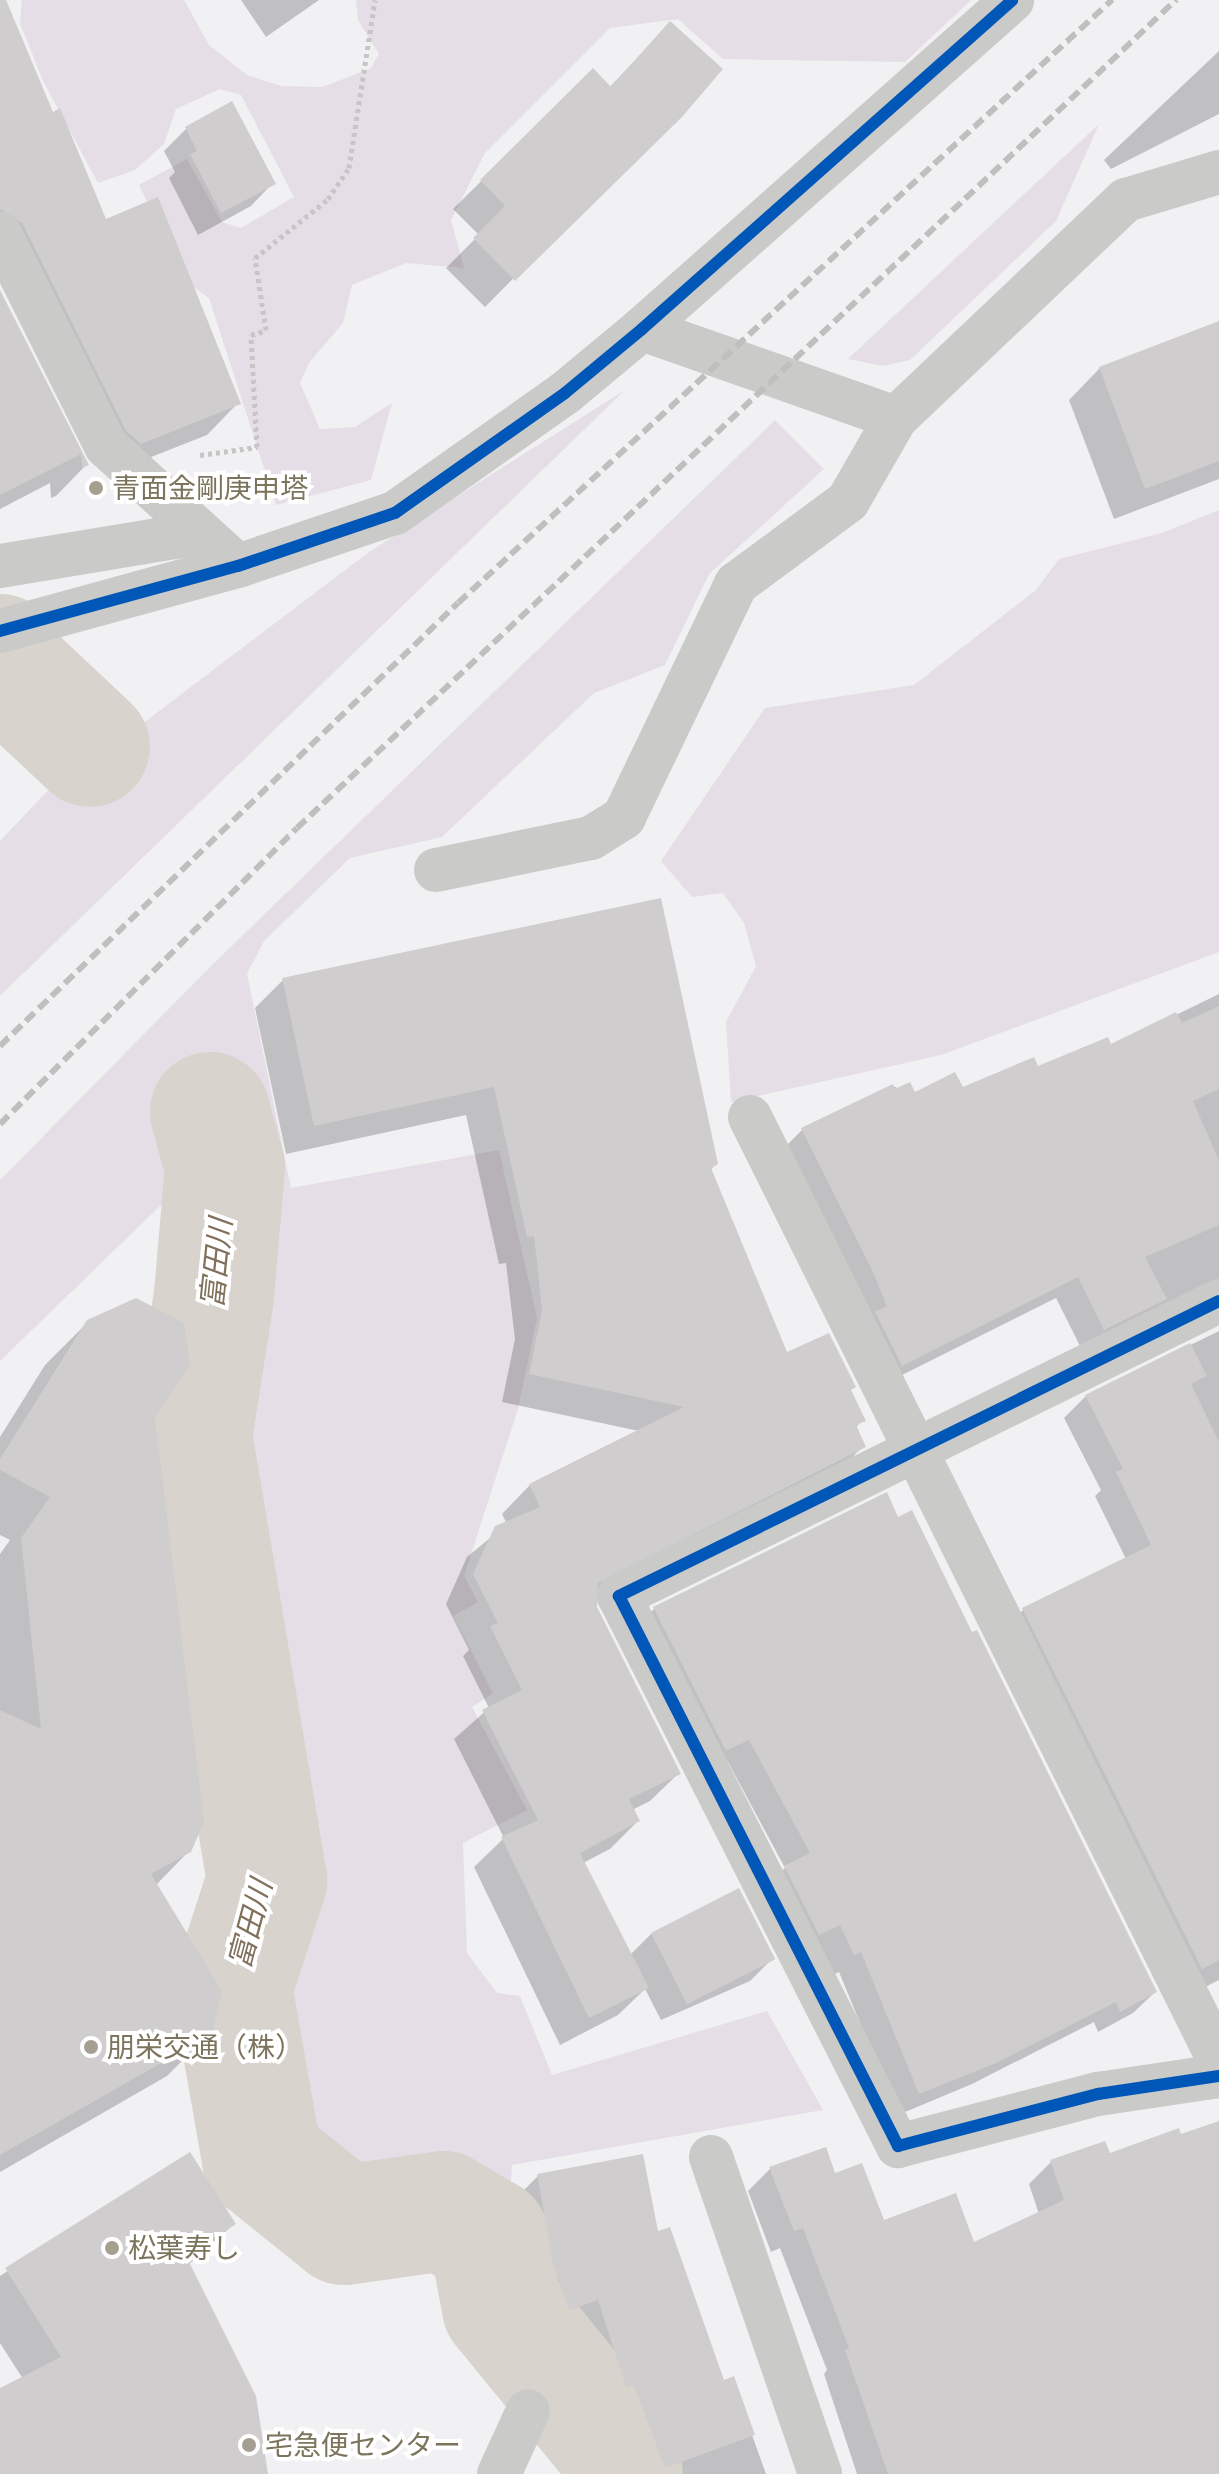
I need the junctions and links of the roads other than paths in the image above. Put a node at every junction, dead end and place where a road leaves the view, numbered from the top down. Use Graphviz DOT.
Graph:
graph roads {
  1 [pos="1012,0"];
  2 [pos="1219,172"];
  3 [pos="0,234"];
  4 [pos="642,329"];
  5 [pos="896,418"];
  6 [pos="200,533"];
  7 [pos="2,565"];
  8 [pos="238,566"];
  9 [pos="17,626"];
  10 [pos="436,870"];
  11 [pos="750,1117"];
  12 [pos="1218,1304"];
  13 [pos="912,1452"];
  14 [pos="1219,2060"];
  15 [pos="1219,2076"];
  16 [pos="711,2157"];
  17 [pos="528,2411"];
  18 [pos="499,2474"];
  19 [pos="820,2474"];
  1 -- 4 [label="street"];
  2 -- 5 [label="street"];
  3 -- 6 [label="street"];
  4 -- 5 [label="street"];
  4 -- 8 [label="street"];
  5 -- 10 [label="street"];
  6 -- 7 [label="street"];
  6 -- 8 [label="street"];
  8 -- 9 [label="street"];
  11 -- 13 [label="street"];
  12 -- 13 [label="street"];
  13 -- 14 [label="street"];
  13 -- 15 [label="street"];
  16 -- 19 [label="street"];
  17 -- 18 [label="street"];
}
